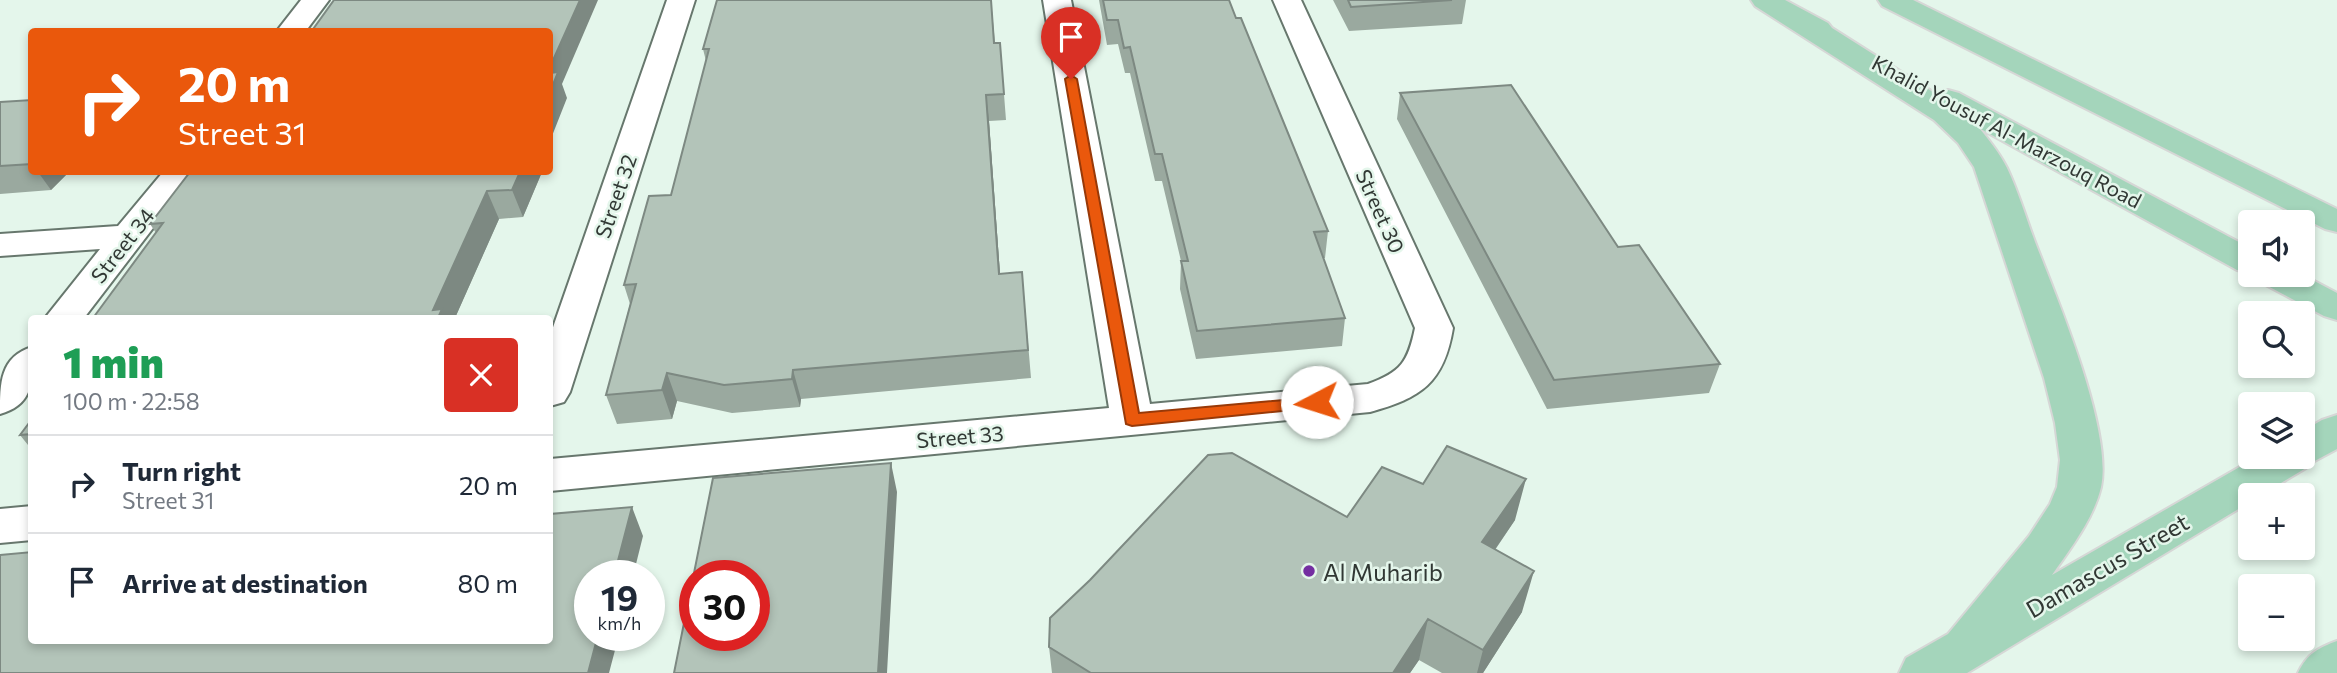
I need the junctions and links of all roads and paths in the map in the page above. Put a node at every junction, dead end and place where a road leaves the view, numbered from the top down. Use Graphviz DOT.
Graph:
graph roads {
  1 [pos="315,0"];
  2 [pos="681,0"];
  3 [pos="1057,0"];
  4 [pos="1287,0"];
  5 [pos="1892,0"];
  6 [pos="1781,9"];
  7 [pos="293,28"];
  8 [pos="178,175"];
  9 [pos="2337,222"];
  10 [pos="129,236"];
  11 [pos="0,245"];
  12 [pos="2238,256"];
  13 [pos="2298,287"];
  14 [pos="2337,308"];
  15 [pos="66,315"];
  16 [pos="28,365"];
  17 [pos="553,383"];
  18 [pos="1370,397"];
  19 [pos="0,400"];
  20 [pos="1132,420"];
  21 [pos="2337,430"];
  22 [pos="2315,443"];
  23 [pos="2270,469"];
  24 [pos="553,474"];
  25 [pos="28,523"];
  26 [pos="0,526"];
  27 [pos="1966,647"];
  28 [pos="2337,662"];
  29 [pos="1924,673"];
  30 [pos="2323,673"];
  1 -- 7 [label="street"];
  2 -- 17 [label="street, Street 32"];
  3 -- 20 [label="street"];
  4 -- 18 [label="street, Street 30"];
  5 -- 9 [label="main road"];
  6 -- 12 [label="main road, Khalid Yousuf Al-Marzouq Road"];
  6 -- 27 [label="main road"];
  8 -- 10 [label="street, Street 34"];
  10 -- 11 [label="street"];
  10 -- 15 [label="street, Street 34"];
  13 -- 14 [label="main road"];
  16 -- 19 [label="street"];
  18 -- 20 [label="street, Street 33"];
  20 -- 24 [label="street, Street 33"];
  21 -- 22 [label="main road"];
  23 -- 27 [label="main road, Damascus Street"];
  25 -- 26 [label="street"];
  27 -- 29 [label="main road, Damascus Street"];
  28 -- 30 [label="main road"];
}
